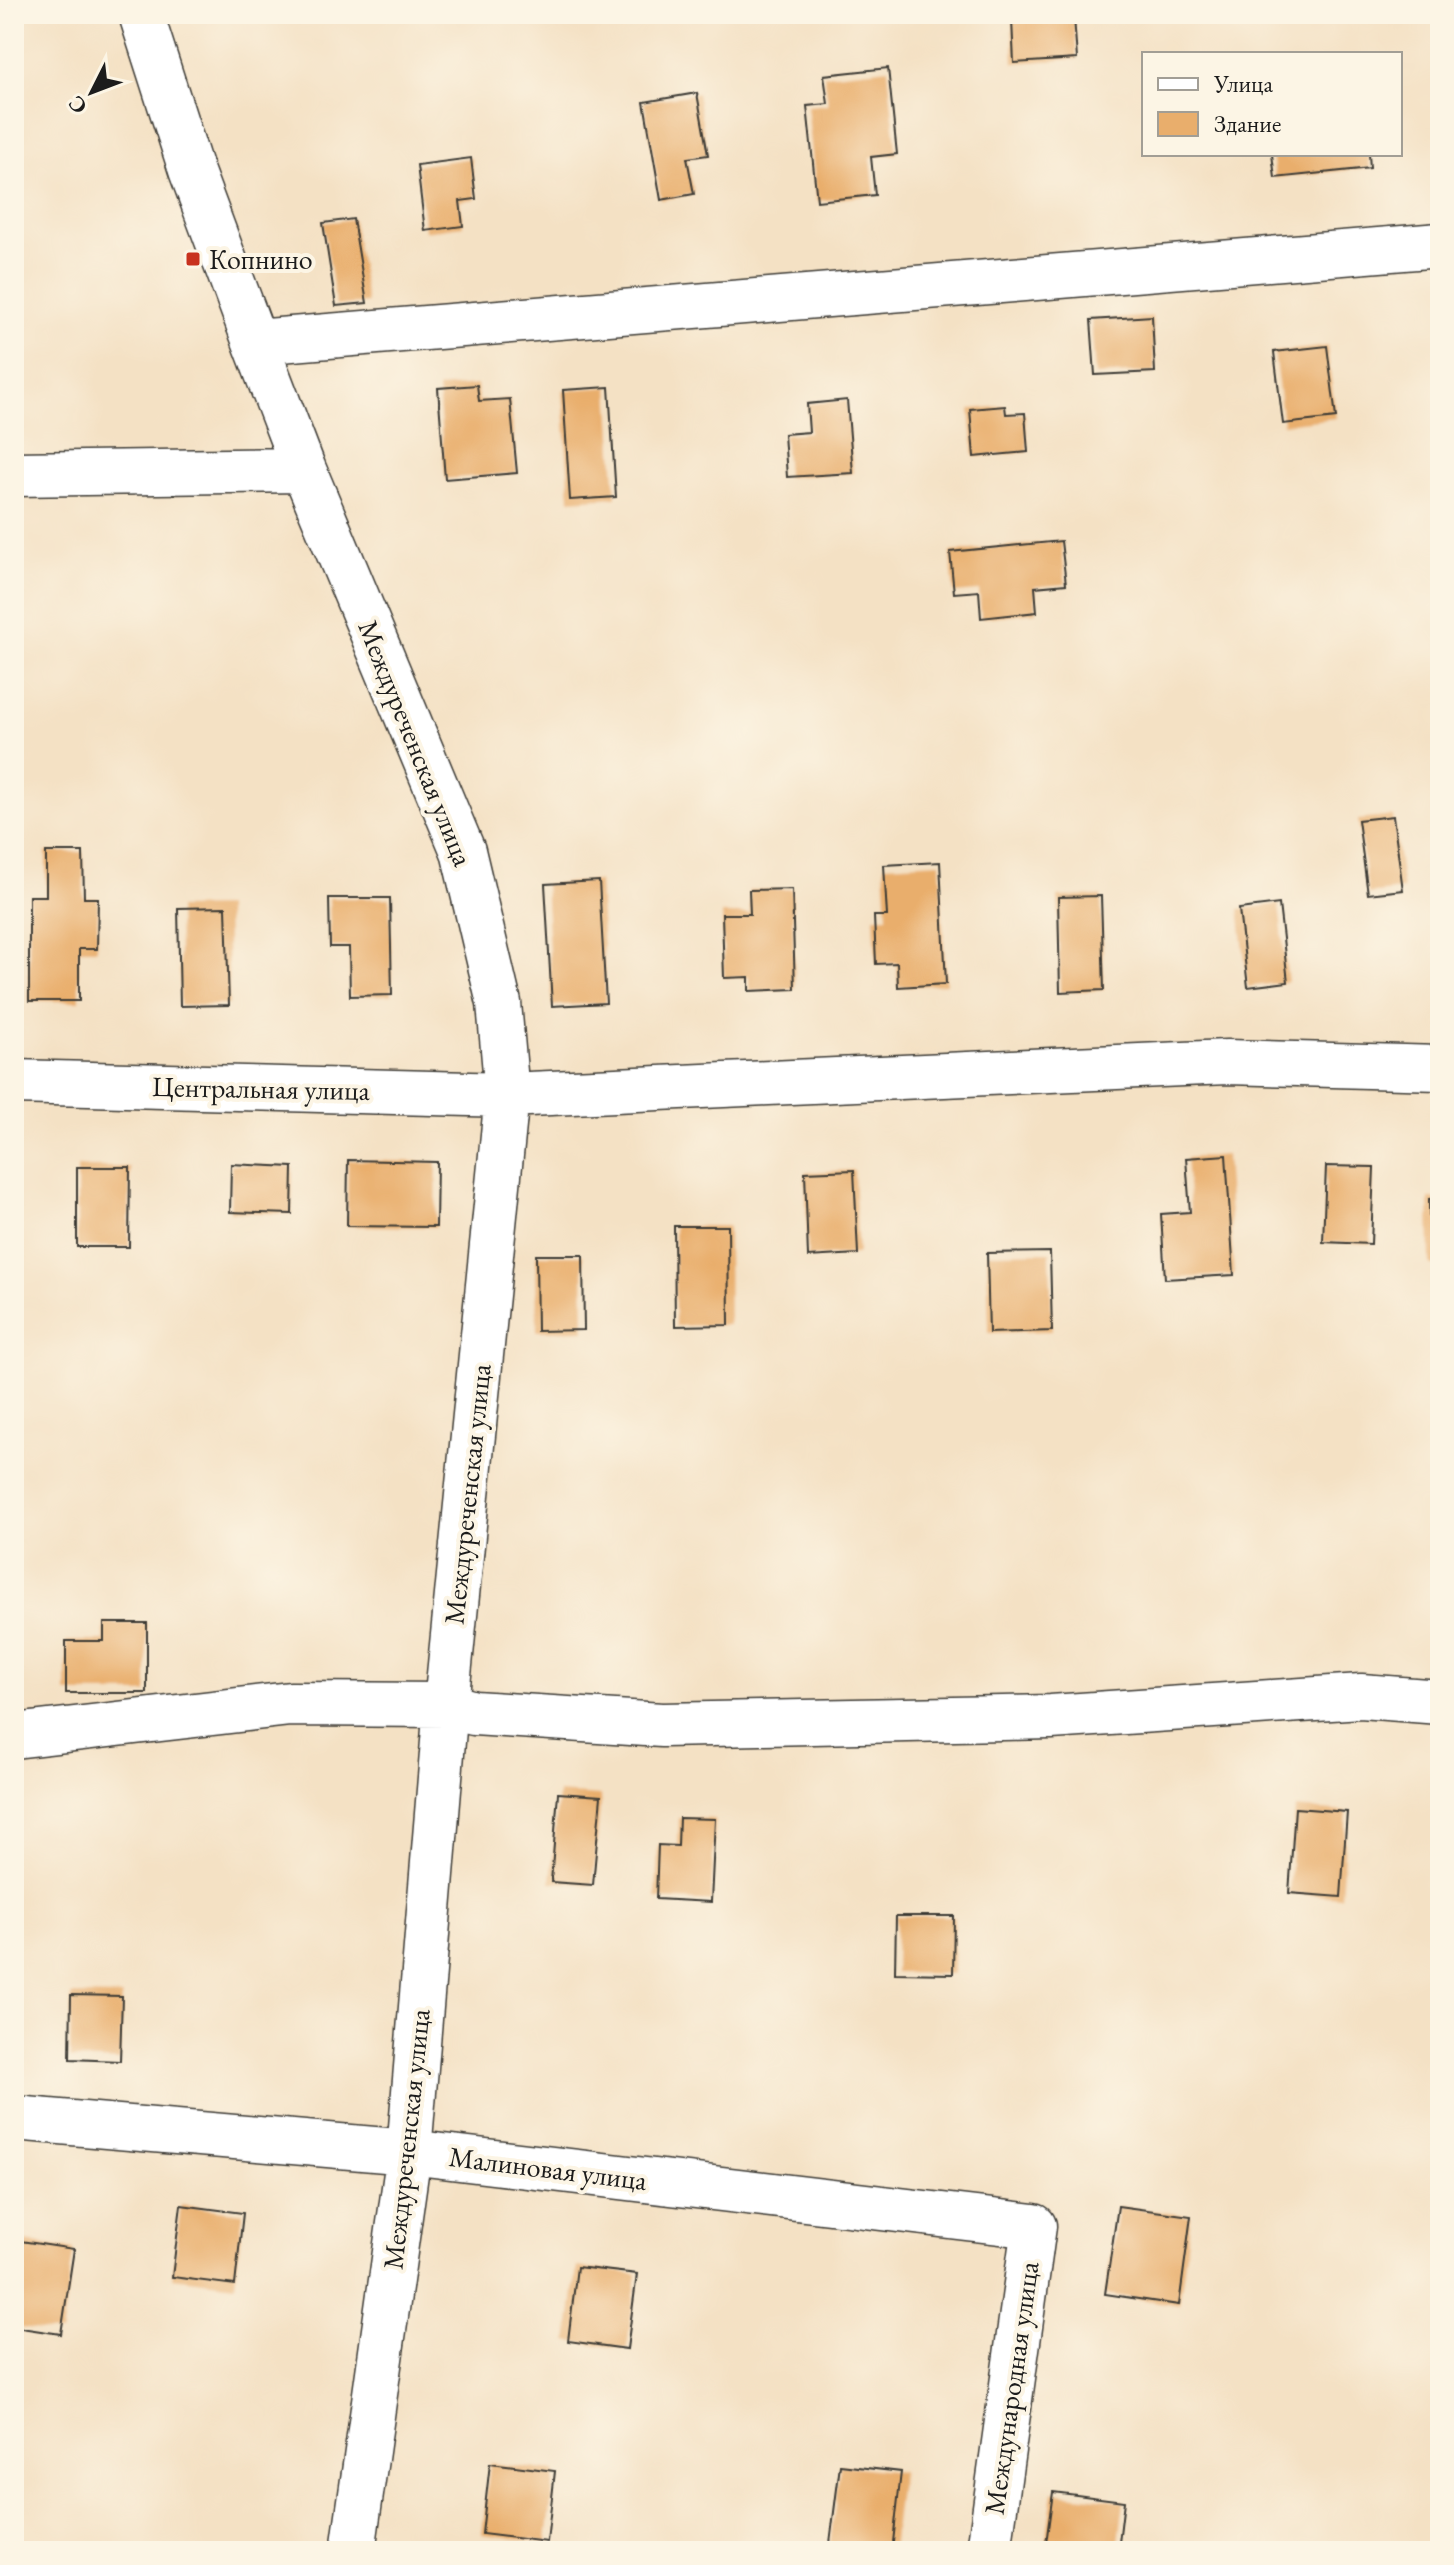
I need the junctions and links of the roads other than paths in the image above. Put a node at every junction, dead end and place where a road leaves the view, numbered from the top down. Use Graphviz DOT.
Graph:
graph roads {
  1 [pos="141,14"];
  2 [pos="1440,245"];
  3 [pos="255,342"];
  4 [pos="304,470"];
  5 [pos="14,474"];
  6 [pos="1440,1068"];
  7 [pos="14,1082"];
  8 [pos="507,1095"];
  9 [pos="1440,1702"];
  10 [pos="446,1705"];
  11 [pos="14,1736"];
  12 [pos="14,2118"];
  13 [pos="409,2152"];
  14 [pos="1034,2226"];
  15 [pos="353,2551"];
  16 [pos="989,2551"];
  1 -- 3 [label="street, Междуреченская улица"];
  2 -- 3 [label="street"];
  3 -- 4 [label="street, Междуреченская улица"];
  4 -- 5 [label="street"];
  4 -- 8 [label="street, Междуреченская улица"];
  6 -- 8 [label="street, Центральная улица"];
  7 -- 8 [label="street, Центральная улица"];
  8 -- 10 [label="street, Междуреченская улица"];
  9 -- 10 [label="street"];
  10 -- 11 [label="street"];
  10 -- 13 [label="street, Междуреченская улица"];
  12 -- 13 [label="street, Малиновая улица"];
  13 -- 14 [label="street, Малиновая улица"];
  13 -- 15 [label="street, Междуреченская улица"];
  14 -- 16 [label="street, Международная улица"];
}
